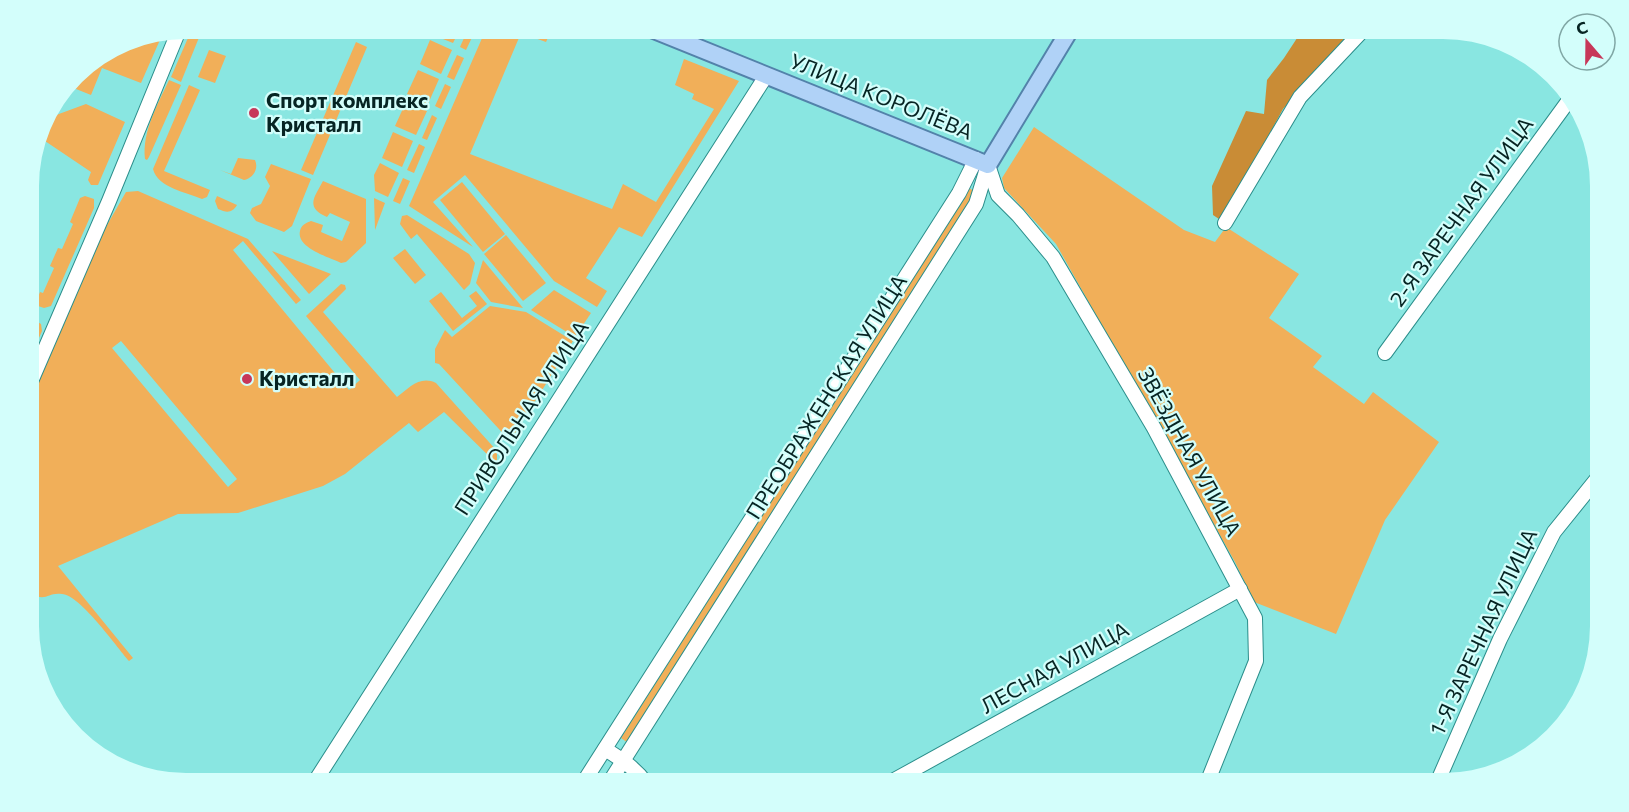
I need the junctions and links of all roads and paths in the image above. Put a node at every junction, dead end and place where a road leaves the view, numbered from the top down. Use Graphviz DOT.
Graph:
graph roads {
  1 [pos="175,39"];
  2 [pos="677,39"];
  3 [pos="1064,39"];
  4 [pos="1355,39"];
  5 [pos="766,76"];
  6 [pos="1566,105"];
  7 [pos="982,162"];
  8 [pos="1226,223"];
  9 [pos="1385,353"];
  10 [pos="39,363"];
  11 [pos="1590,487"];
  12 [pos="1240,589"];
  13 [pos="605,749"];
  14 [pos="624,760"];
  15 [pos="320,773"];
  16 [pos="589,773"];
  17 [pos="616,773"];
  18 [pos="638,773"];
  19 [pos="907,773"];
  20 [pos="1211,773"];
  21 [pos="1441,773"];
  1 -- 10 [label="street"];
  2 -- 5 [label="main road, УЛИЦА КОРОЛЁВА"];
  3 -- 7 [label="main road, ПРЕОБРАЖЕНСКАЯ УЛИЦА"];
  4 -- 8 [label="street"];
  5 -- 7 [label="main road, УЛИЦА КОРОЛЁВА"];
  5 -- 15 [label="street, ПРИВОЛЬНАЯ УЛИЦА"];
  6 -- 9 [label="street, 2-Я ЗАРЕЧНАЯ УЛИЦА"];
  7 -- 12 [label="street, ЗВЁЗДНАЯ УЛИЦА"];
  7 -- 13 [label="street, ПРЕОБРАЖЕНСКАЯ УЛИЦА"];
  7 -- 14 [label="street, ПРЕОБРАЖЕНСКАЯ УЛИЦА"];
  11 -- 21 [label="street, 1-Я ЗАРЕЧНАЯ УЛИЦА"];
  12 -- 19 [label="street, ЛЕСНАЯ УЛИЦА"];
  12 -- 20 [label="street, ЗВЁЗДНАЯ УЛИЦА"];
  13 -- 14 [label="street"];
  13 -- 16 [label="street, ПРЕОБРАЖЕНСКАЯ УЛИЦА"];
  14 -- 17 [label="street, ПРЕОБРАЖЕНСКАЯ УЛИЦА"];
  14 -- 18 [label="street"];
}
